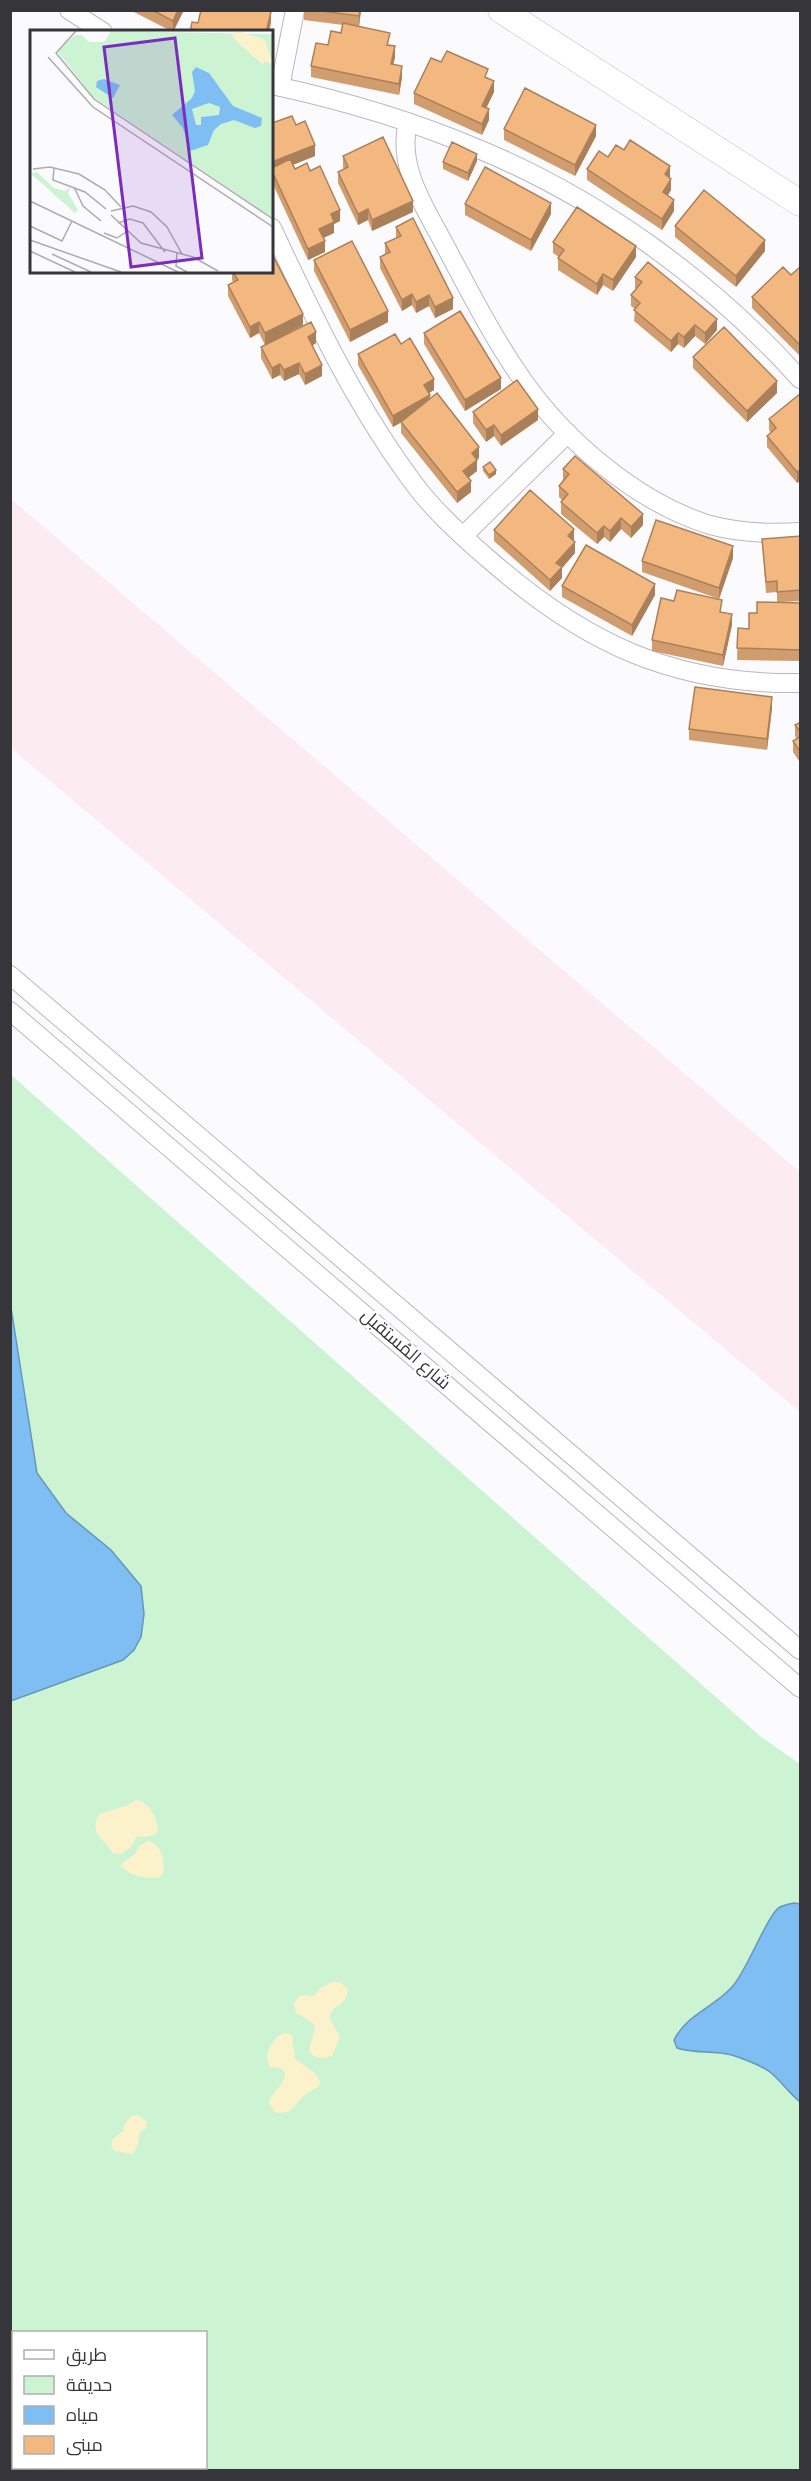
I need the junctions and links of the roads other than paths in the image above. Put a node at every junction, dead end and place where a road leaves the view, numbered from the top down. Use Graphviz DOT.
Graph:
graph roads {
  1 [pos="69,10"];
  2 [pos="295,10"];
  3 [pos="501,10"];
  4 [pos="100,30"];
  5 [pos="276,86"];
  6 [pos="408,122"];
  7 [pos="801,203"];
  8 [pos="273,230"];
  9 [pos="801,380"];
  10 [pos="568,433"];
  11 [pos="801,532"];
  12 [pos="463,536"];
  13 [pos="801,683"];
  14 [pos="10,975"];
  15 [pos="10,1011"];
  16 [pos="801,1650"];
  17 [pos="801,1688"];
  1 -- 4 [label="street"];
  2 -- 5 [label="street"];
  3 -- 7 [label="street"];
  5 -- 6 [label="street"];
  6 -- 9 [label="street"];
  6 -- 10 [label="street"];
  8 -- 12 [label="street"];
  10 -- 11 [label="street"];
  10 -- 12 [label="street"];
  12 -- 13 [label="street"];
  14 -- 16 [label="street, شارع المُستقبل"];
  15 -- 17 [label="street, شارع المُستقبل"];
}
